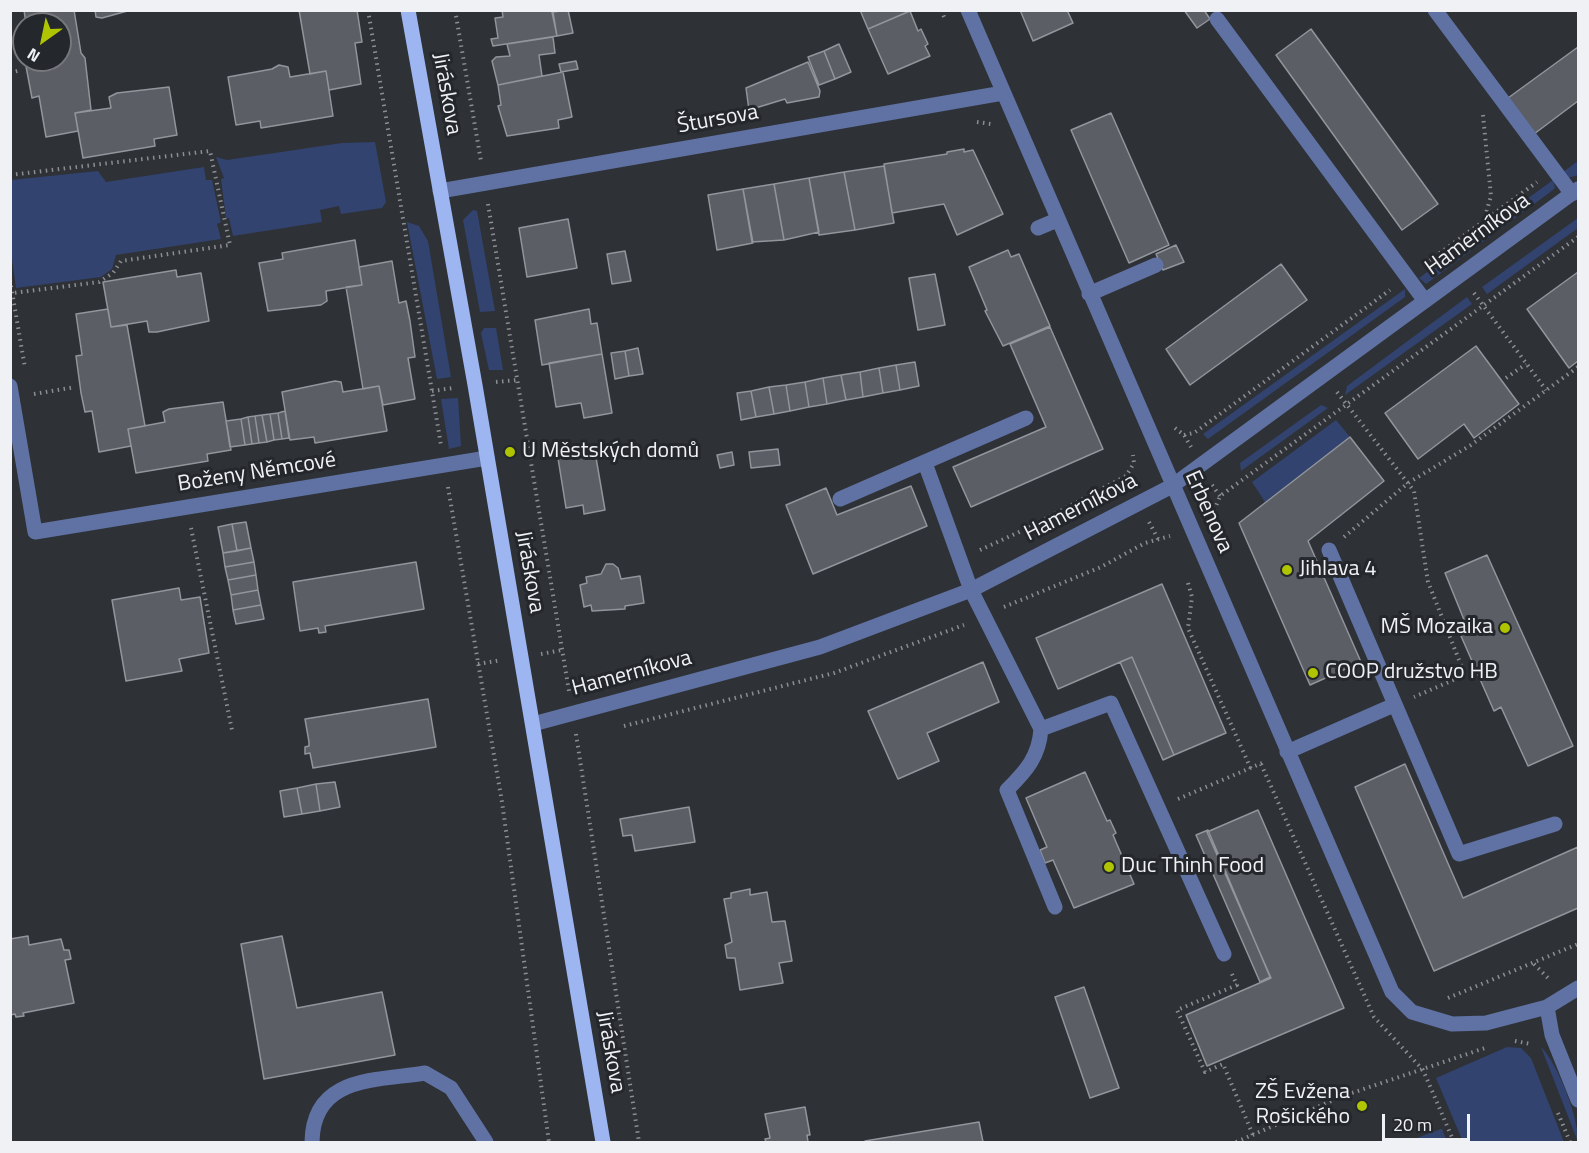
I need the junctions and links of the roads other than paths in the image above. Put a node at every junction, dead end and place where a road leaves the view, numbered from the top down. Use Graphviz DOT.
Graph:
graph roads {
  1 [pos="408,10"];
  2 [pos="968,10"];
  3 [pos="1435,10"];
  4 [pos="1217,19"];
  5 [pos="1003,93"];
  6 [pos="440,191"];
  7 [pos="1575,192"];
  8 [pos="1058,220"];
  9 [pos="1038,228"];
  10 [pos="1156,266"];
  11 [pos="1089,294"];
  12 [pos="1425,301"];
  13 [pos="10,386"];
  14 [pos="1026,418"];
  15 [pos="487,458"];
  16 [pos="925,463"];
  17 [pos="1172,486"];
  18 [pos="840,499"];
  19 [pos="1329,550"];
  20 [pos="971,590"];
  21 [pos="1394,705"];
  22 [pos="533,724"];
  23 [pos="1041,729"];
  24 [pos="1287,752"];
  25 [pos="1555,824"];
  26 [pos="1055,907"];
  27 [pos="1224,954"];
  28 [pos="1578,988"];
  29 [pos="1547,1007"];
  30 [pos="1578,1100"];
  31 [pos="312,1143"];
  32 [pos="486,1143"];
  33 [pos="603,1143"];
  1 -- 6 [label="main road, Jiráskova"];
  2 -- 5 [label="street, Erbenova"];
  3 -- 7 [label="street"];
  4 -- 12 [label="street"];
  5 -- 6 [label="street, Štursova"];
  5 -- 8 [label="street, Erbenova"];
  6 -- 15 [label="main road, Jiráskova"];
  7 -- 12 [label="street, Hamerníkova"];
  8 -- 9 [label="street"];
  8 -- 11 [label="street, Erbenova"];
  10 -- 11 [label="street"];
  11 -- 17 [label="street, Erbenova"];
  12 -- 17 [label="street, Hamerníkova"];
  13 -- 15 [label="street, Boženy Němcové"];
  14 -- 16 [label="street"];
  15 -- 22 [label="main road, Jiráskova"];
  16 -- 18 [label="street"];
  16 -- 20 [label="street"];
  17 -- 20 [label="street, Hamerníkova"];
  17 -- 24 [label="street, Erbenova"];
  19 -- 21 [label="street"];
  20 -- 22 [label="street, Hamerníkova"];
  20 -- 23 [label="street"];
  21 -- 24 [label="street"];
  21 -- 25 [label="street"];
  22 -- 33 [label="main road, Jiráskova"];
  23 -- 26 [label="street"];
  23 -- 27 [label="street"];
  24 -- 29 [label="street, Erbenova"];
  28 -- 29 [label="street"];
  29 -- 30 [label="street"];
  31 -- 32 [label="street"];
}
